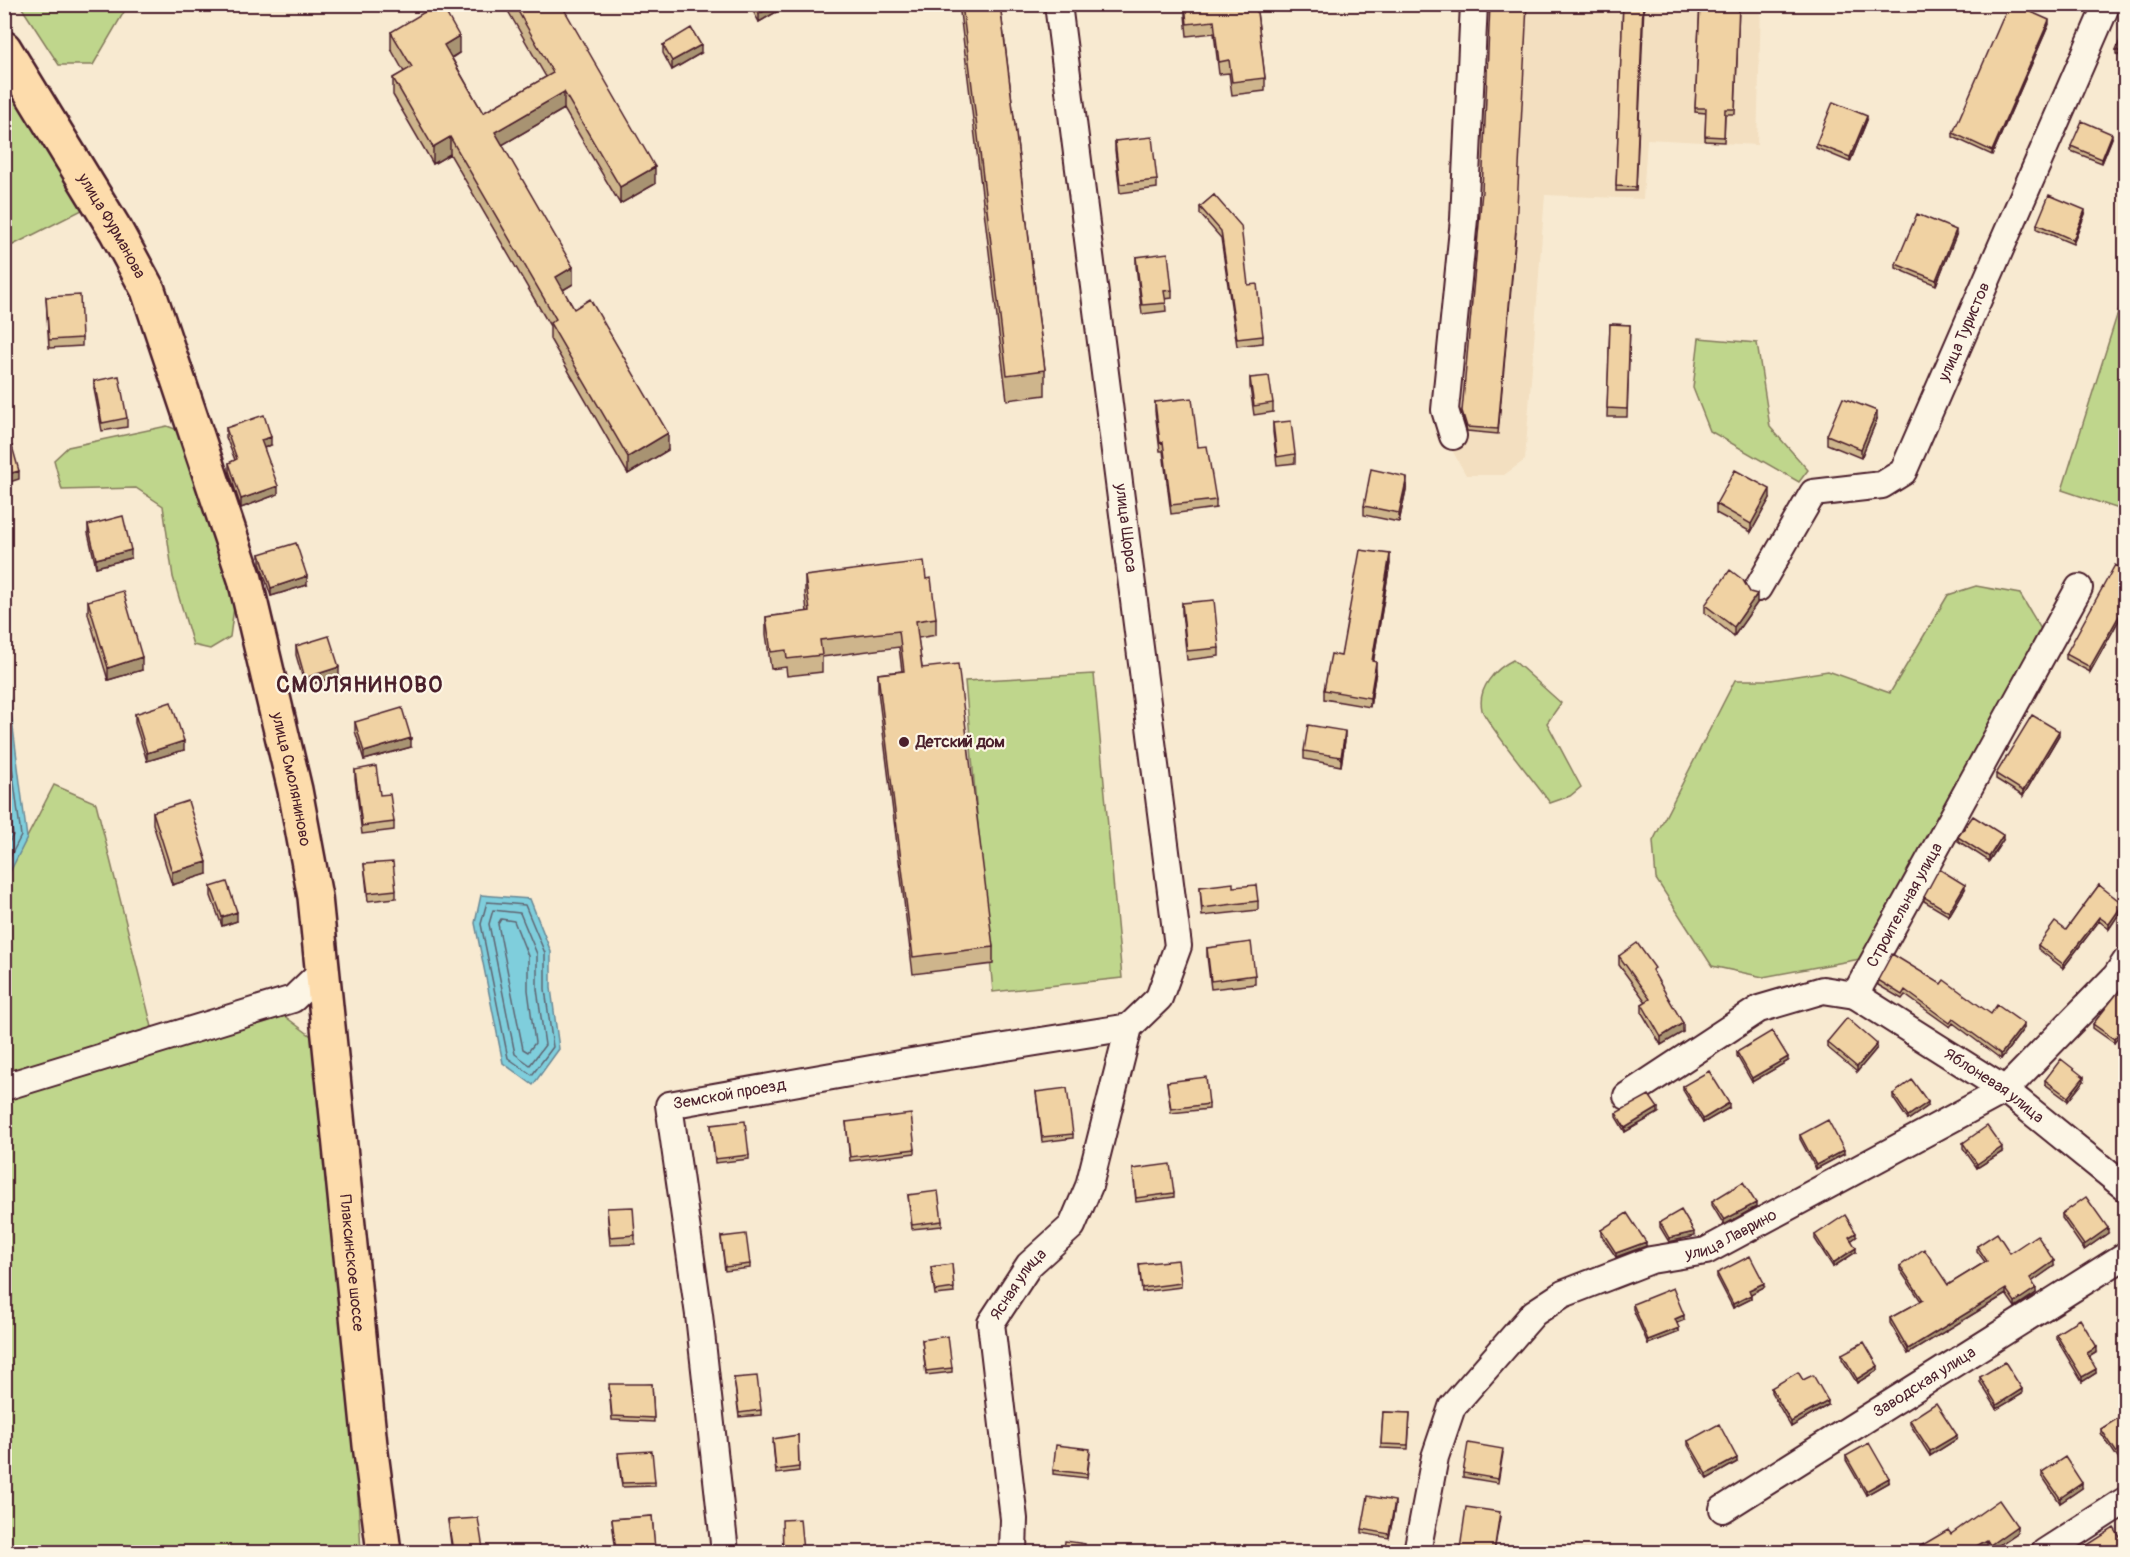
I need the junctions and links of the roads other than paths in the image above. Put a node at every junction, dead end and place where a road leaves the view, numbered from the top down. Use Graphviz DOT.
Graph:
graph roads {
  1 [pos="1058,4"];
  2 [pos="1474,4"];
  3 [pos="2107,4"];
  4 [pos="4,48"];
  5 [pos="189,419"];
  6 [pos="1454,436"];
  7 [pos="1758,588"];
  8 [pos="2079,588"];
  9 [pos="2126,960"];
  10 [pos="322,971"];
  11 [pos="1855,995"];
  12 [pos="1128,1031"];
  13 [pos="4,1087"];
  14 [pos="2005,1090"];
  15 [pos="1627,1096"];
  16 [pos="2126,1188"];
  17 [pos="2126,1256"];
  18 [pos="2126,1500"];
  19 [pos="1723,1509"];
  20 [pos="384,1552"];
  21 [pos="725,1552"];
  22 [pos="1013,1552"];
  23 [pos="1418,1552"];
  24 [pos="2045,1552"];
  1 -- 12 [label="street, улица Щорса"];
  2 -- 6 [label="street"];
  3 -- 7 [label="street, улица Туристов"];
  4 -- 5 [label="main road, улица Фурманова"];
  5 -- 10 [label="main road, улица Смоляниново"];
  8 -- 11 [label="street, Строительная улица"];
  9 -- 14 [label="street, улица Лаврино"];
  10 -- 13 [label="street"];
  10 -- 20 [label="main road, Плаксинское шоссе"];
  11 -- 14 [label="street, Яблоневая улица"];
  11 -- 15 [label="street"];
  12 -- 21 [label="street, Земской проезд"];
  12 -- 22 [label="street, Ясная улица"];
  14 -- 16 [label="street, Яблоневая улица"];
  14 -- 23 [label="street, улица Лаврино"];
  17 -- 19 [label="street, Заводская улица"];
  18 -- 24 [label="street"];
}
